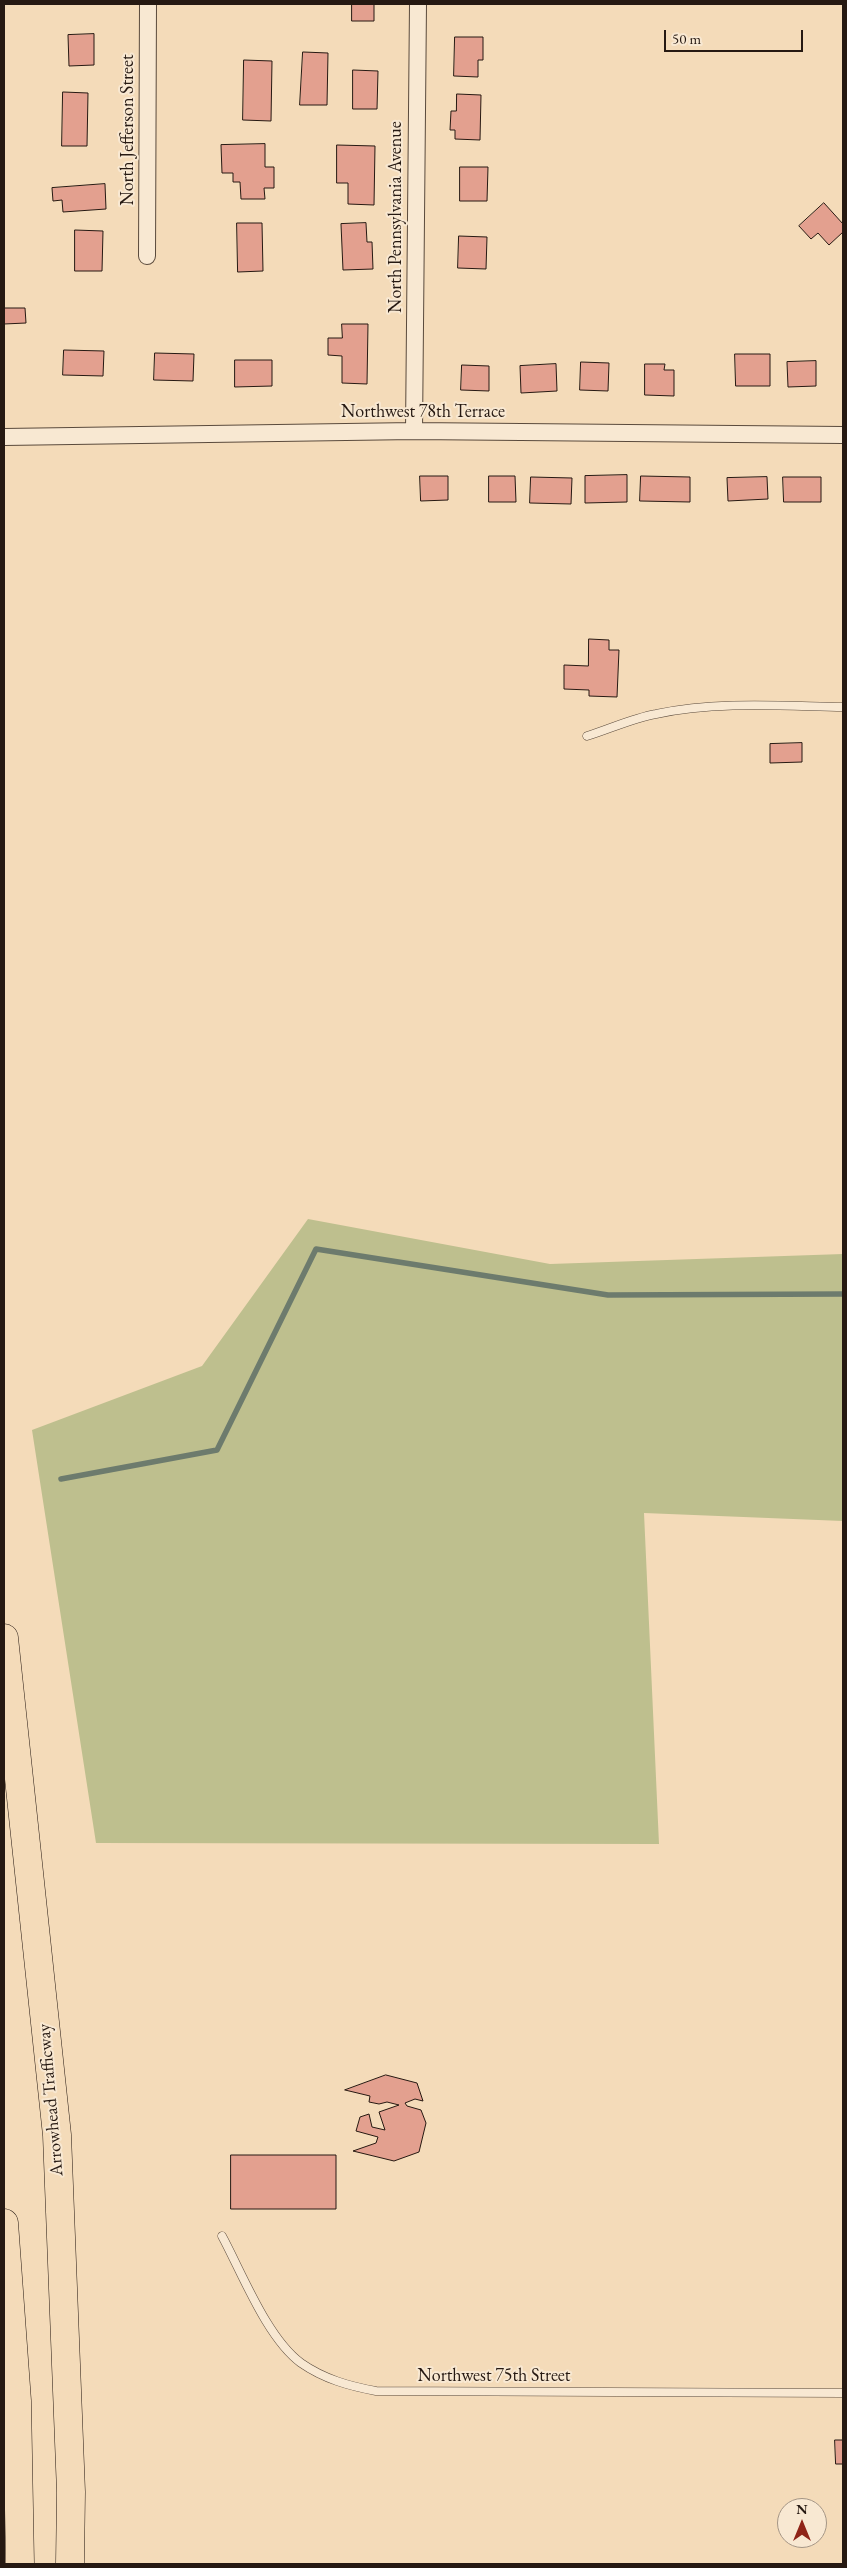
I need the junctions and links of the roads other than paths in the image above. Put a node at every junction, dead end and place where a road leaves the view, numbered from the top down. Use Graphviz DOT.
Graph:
graph roads {
  1 [pos="148,4"];
  2 [pos="418,4"];
  3 [pos="147,256"];
  4 [pos="414,430"];
  5 [pos="843,435"];
  6 [pos="4,437"];
  7 [pos="843,707"];
  8 [pos="588,736"];
  9 [pos="4,1638"];
  10 [pos="4,2223"];
  11 [pos="222,2236"];
  12 [pos="843,2393"];
  13 [pos="20,2564"];
  14 [pos="70,2564"];
  1 -- 3 [label="street, North Jefferson Street"];
  2 -- 4 [label="street, North Pennsylvania Avenue"];
  4 -- 5 [label="street, Northwest 78th Terrace"];
  4 -- 6 [label="street, Northwest 78th Terrace"];
  7 -- 8 [label="lane"];
  9 -- 14 [label="highway, Arrowhead Trafficway"];
  10 -- 13 [label="highway"];
  11 -- 12 [label="lane, Northwest 75th Street"];
}
